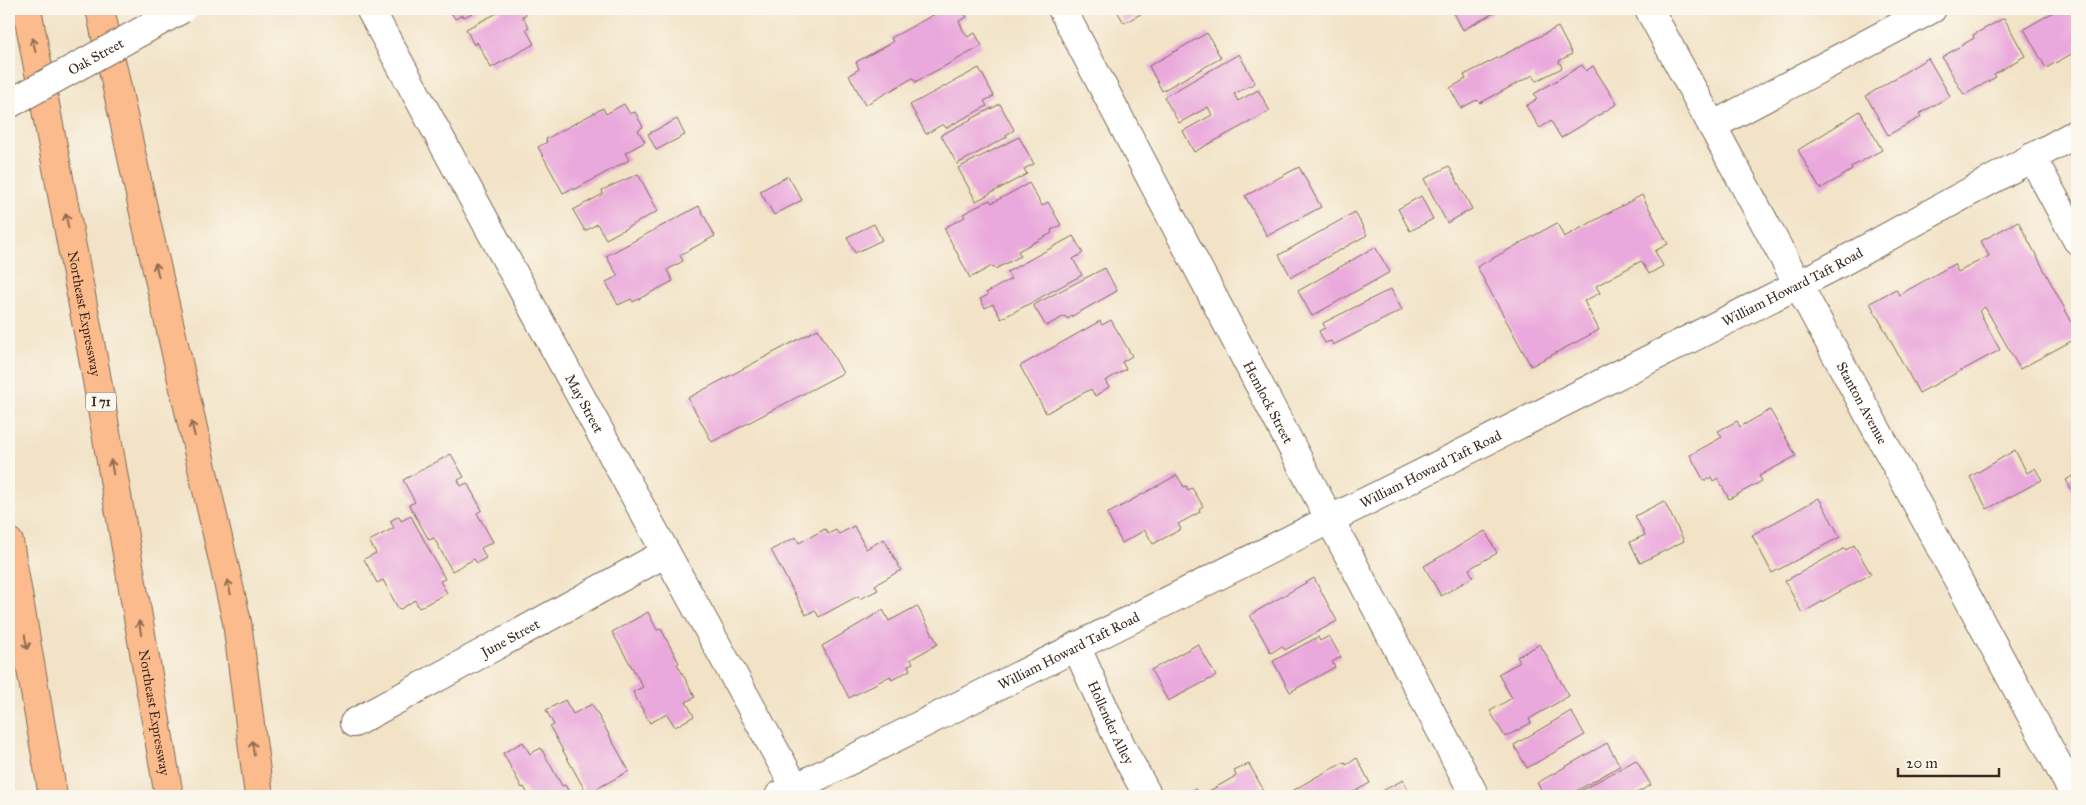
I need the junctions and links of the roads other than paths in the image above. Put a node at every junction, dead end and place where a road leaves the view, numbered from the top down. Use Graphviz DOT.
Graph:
graph roads {
  1 [pos="28,9"];
  2 [pos="100,9"];
  3 [pos="182,9"];
  4 [pos="370,9"];
  5 [pos="1062,9"];
  6 [pos="1649,9"];
  7 [pos="1932,9"];
  8 [pos="9,104"];
  9 [pos="1712,126"];
  10 [pos="2077,133"];
  11 [pos="2032,157"];
  12 [pos="2077,240"];
  13 [pos="1798,285"];
  14 [pos="1330,520"];
  15 [pos="9,542"];
  16 [pos="666,553"];
  17 [pos="1076,646"];
  18 [pos="354,723"];
  19 [pos="792,793"];
  20 [pos="52,796"];
  21 [pos="169,796"];
  22 [pos="259,796"];
  23 [pos="1148,796"];
  24 [pos="1475,796"];
  25 [pos="2075,796"];
  21 -- 1 [label="highway, Northeast Expressway / I 71, one-way"];
  22 -- 2 [label="highway, one-way"];
  3 -- 8 [label="street, Oak Street, bridge"];
  4 -- 16 [label="street, May Street"];
  5 -- 14 [label="street, Hemlock Street"];
  6 -- 9 [label="street, Stanton Avenue"];
  7 -- 9 [label="street"];
  9 -- 13 [label="street, Stanton Avenue"];
  10 -- 11 [label="street, William Howard Taft Road"];
  11 -- 12 [label="street"];
  11 -- 13 [label="street, William Howard Taft Road"];
  13 -- 14 [label="street, William Howard Taft Road"];
  13 -- 25 [label="street, Stanton Avenue"];
  14 -- 17 [label="street, William Howard Taft Road"];
  14 -- 24 [label="street, Hemlock Street"];
  15 -- 20 [label="highway, one-way"];
  16 -- 18 [label="street, June Street"];
  16 -- 19 [label="street, May Street"];
  17 -- 19 [label="street, William Howard Taft Road"];
  17 -- 23 [label="street, Hollender Alley"];
}
